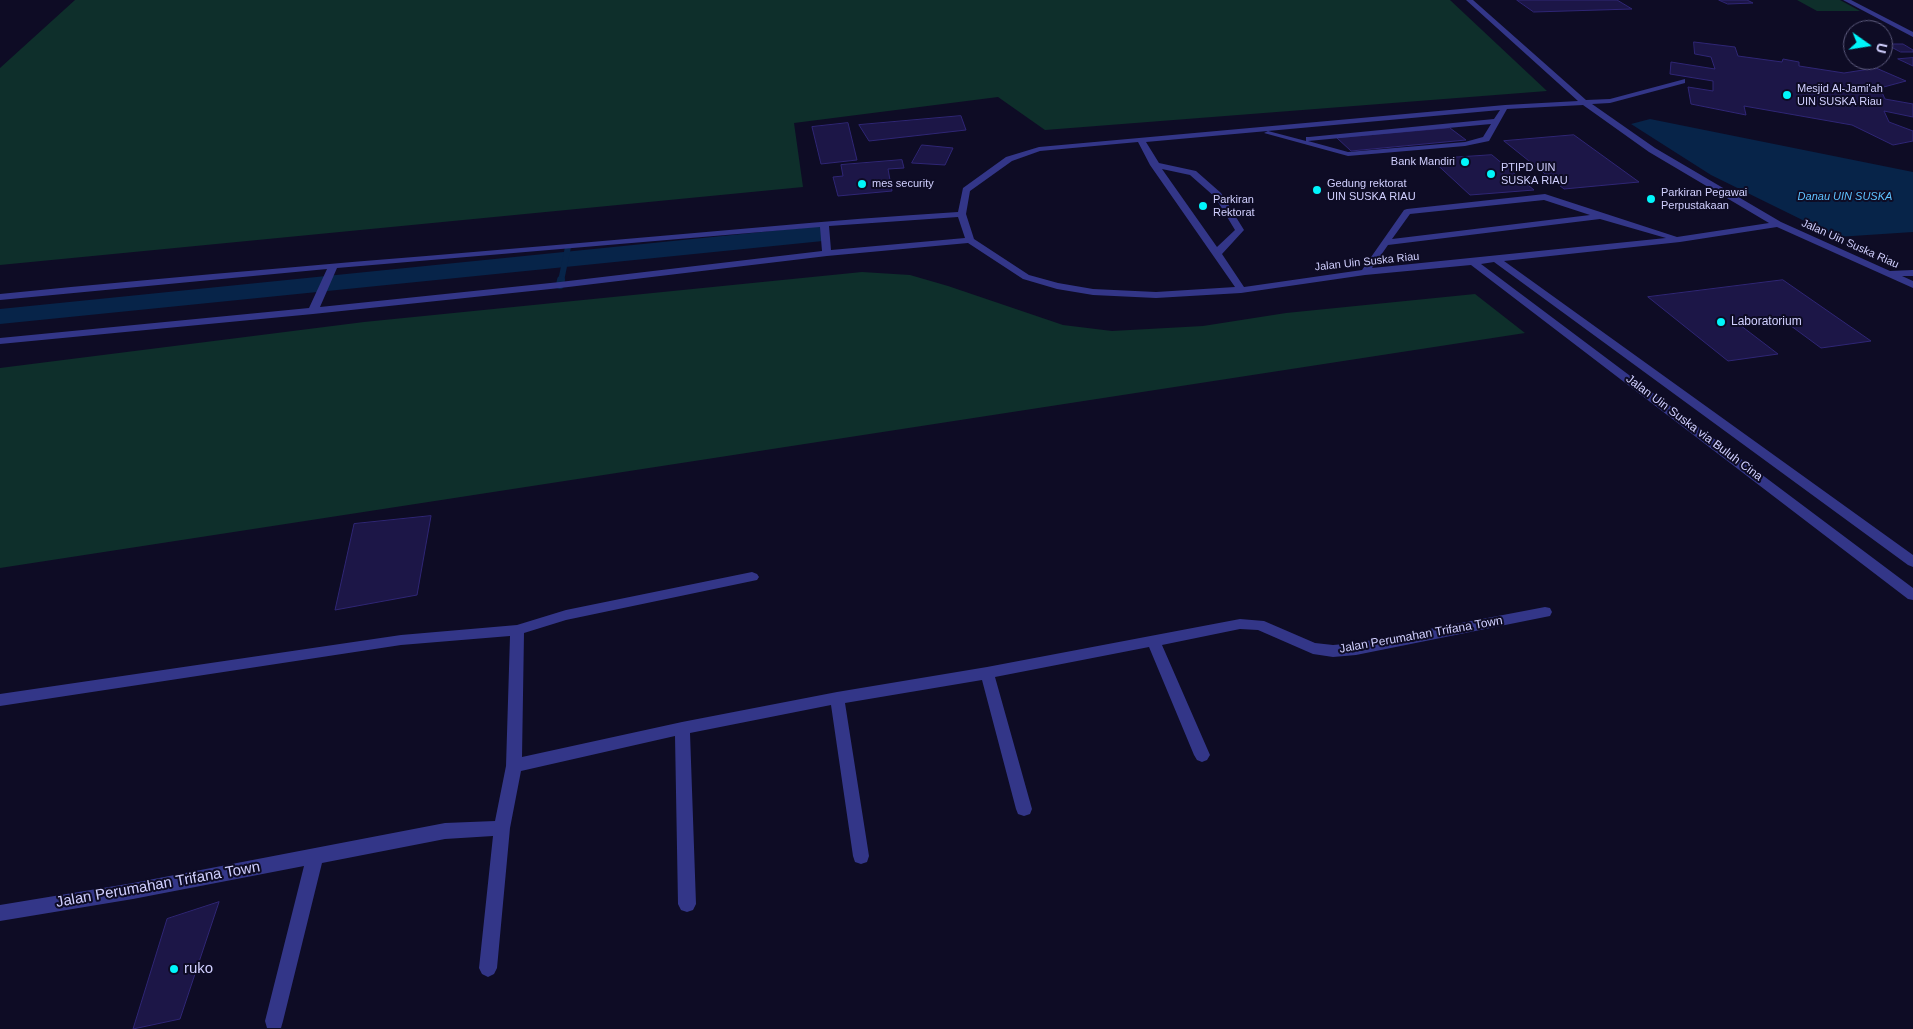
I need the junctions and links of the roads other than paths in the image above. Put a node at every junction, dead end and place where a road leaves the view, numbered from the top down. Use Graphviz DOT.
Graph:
graph roads {
  1 [pos="1469,0"];
  2 [pos="1846,0"];
  3 [pos="1899,28"];
  4 [pos="1913,28"];
  5 [pos="1913,35"];
  6 [pos="1682,81"];
  7 [pos="1586,103"];
  8 [pos="1505,107"];
  9 [pos="1496,121"];
  10 [pos="1256,130"];
  11 [pos="1140,139"];
  12 [pos="1301,140"];
  13 [pos="1154,165"];
  14 [pos="962,214"];
  15 [pos="1603,217"];
  16 [pos="1778,224"];
  17 [pos="824,226"];
  18 [pos="1680,239"];
  19 [pos="970,240"];
  20 [pos="1385,243"];
  21 [pos="827,250"];
  22 [pos="1218,252"];
  23 [pos="1495,259"];
  24 [pos="1473,262"];
  25 [pos="332,269"];
  26 [pos="1365,272"];
  27 [pos="1913,272"];
  28 [pos="1889,274"];
  29 [pos="1913,285"];
  30 [pos="1241,290"];
  31 [pos="0,297"];
  32 [pos="313,311"];
  33 [pos="0,341"];
  34 [pos="1913,562"];
  35 [pos="752,577"];
  36 [pos="1913,596"];
  37 [pos="1545,612"];
  38 [pos="517,630"];
  39 [pos="1153,641"];
  40 [pos="986,672"];
  41 [pos="837,698"];
  42 [pos="0,700"];
  43 [pos="682,728"];
  44 [pos="1202,755"];
  45 [pos="514,766"];
  46 [pos="1024,809"];
  47 [pos="502,828"];
  48 [pos="315,856"];
  49 [pos="861,856"];
  50 [pos="687,904"];
  51 [pos="0,913"];
  52 [pos="488,968"];
  53 [pos="274,1021"];
  1 -- 7 [label="street, Jalan Uin Suska Riau"];
  2 -- 3 [label="street"];
  3 -- 4 [label="street"];
  3 -- 5 [label="street"];
  6 -- 7 [label="street"];
  7 -- 8 [label="street"];
  7 -- 16 [label="street, Jalan Uin Suska Riau"];
  8 -- 9 [label="street"];
  8 -- 10 [label="street"];
  9 -- 12 [label="street"];
  9 -- 12 [label="street"];
  10 -- 11 [label="street"];
  10 -- 12 [label="street"];
  11 -- 13 [label="street"];
  11 -- 14 [label="street"];
  13 -- 22 [label="street"];
  13 -- 22 [label="street"];
  14 -- 17 [label="street"];
  14 -- 19 [label="street"];
  15 -- 18 [label="street"];
  15 -- 20 [label="street"];
  15 -- 20 [label="street"];
  16 -- 18 [label="street, Jalan Uin Suska Riau"];
  16 -- 28 [label="street, Jalan Uin Suska Riau"];
  17 -- 21 [label="street"];
  17 -- 25 [label="street"];
  18 -- 23 [label="street, Jalan Uin Suska Riau"];
  19 -- 21 [label="street"];
  19 -- 30 [label="street, Jalan Uin Suska Riau"];
  20 -- 26 [label="street"];
  21 -- 32 [label="street"];
  22 -- 30 [label="street"];
  23 -- 24 [label="street, Jalan Uin Suska Riau"];
  23 -- 34 [label="street, Jalan Uin Suska via Buluh Cina"];
  24 -- 26 [label="street, Jalan Uin Suska Riau"];
  24 -- 36 [label="street, Jalan Uin Suska via Buluh Cina"];
  25 -- 31 [label="street"];
  25 -- 32 [label="street"];
  26 -- 30 [label="street, Jalan Uin Suska Riau"];
  27 -- 28 [label="street"];
  28 -- 29 [label="street, Jalan Uin Suska Riau"];
  32 -- 33 [label="street"];
  35 -- 38 [label="street"];
  37 -- 39 [label="street, Jalan Perumahan Trifana Town"];
  38 -- 42 [label="street"];
  38 -- 45 [label="street"];
  39 -- 40 [label="street, Jalan Perumahan Trifana Town"];
  39 -- 44 [label="street"];
  40 -- 41 [label="street, Jalan Perumahan Trifana Town"];
  40 -- 46 [label="street"];
  41 -- 43 [label="street, Jalan Perumahan Trifana Town"];
  41 -- 49 [label="street"];
  43 -- 45 [label="street, Jalan Perumahan Trifana Town"];
  43 -- 50 [label="street"];
  45 -- 47 [label="street"];
  47 -- 48 [label="street, Jalan Perumahan Trifana Town"];
  47 -- 52 [label="street"];
  48 -- 51 [label="street, Jalan Perumahan Trifana Town"];
  48 -- 53 [label="street"];
}
